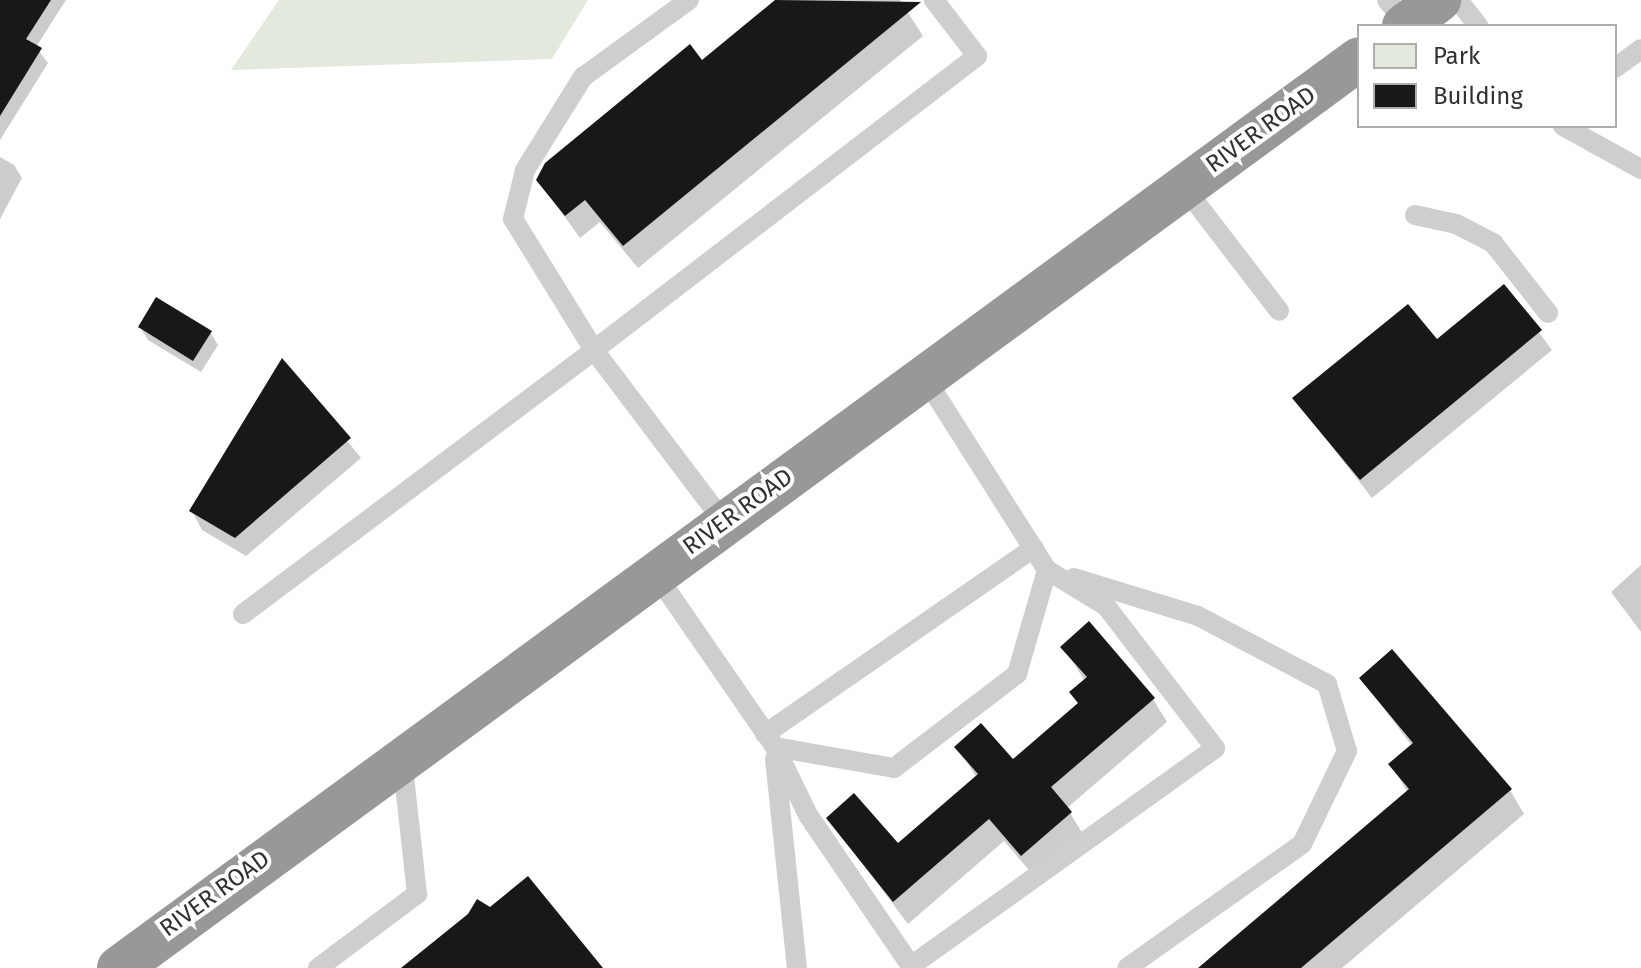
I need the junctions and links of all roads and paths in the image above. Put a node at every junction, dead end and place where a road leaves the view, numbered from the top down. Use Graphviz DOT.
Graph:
graph roads {
  1 [pos="689,0"];
  2 [pos="934,0"];
  3 [pos="1458,0"];
  4 [pos="1476,24"];
  5 [pos="1641,49"];
  6 [pos="1357,60"];
  7 [pos="1617,67"];
  8 [pos="1567,128"];
  9 [pos="1641,169"];
  10 [pos="1184,187"];
  11 [pos="1415,215"];
  12 [pos="1279,311"];
  13 [pos="1548,313"];
  14 [pos="594,350"];
  15 [pos="924,376"];
  16 [pos="724,522"];
  17 [pos="1034,548"];
  18 [pos="1047,570"];
  19 [pos="655,573"];
  20 [pos="243,614"];
  21 [pos="770,740"];
  22 [pos="402,757"];
  23 [pos="136,964"];
  24 [pos="318,968"];
  25 [pos="797,968"];
  26 [pos="1127,968"];
  1 -- 14 [label="lane"];
  2 -- 14 [label="lane"];
  3 -- 4 [label="lane"];
  5 -- 7 [label="lane"];
  6 -- 10 [label="highway, RIVER ROAD"];
  8 -- 9 [label="lane"];
  10 -- 12 [label="lane"];
  10 -- 15 [label="highway, RIVER ROAD"];
  11 -- 13 [label="lane"];
  14 -- 16 [label="lane"];
  14 -- 20 [label="lane"];
  15 -- 16 [label="highway, RIVER ROAD"];
  15 -- 17 [label="lane"];
  16 -- 19 [label="highway, RIVER ROAD"];
  17 -- 18 [label="lane"];
  17 -- 21 [label="lane"];
  18 -- 21 [label="lane"];
  18 -- 21 [label="lane"];
  18 -- 26 [label="lane"];
  19 -- 21 [label="lane"];
  19 -- 22 [label="highway, RIVER ROAD"];
  21 -- 25 [label="lane"];
  22 -- 23 [label="highway, RIVER ROAD"];
  22 -- 24 [label="lane"];
}
